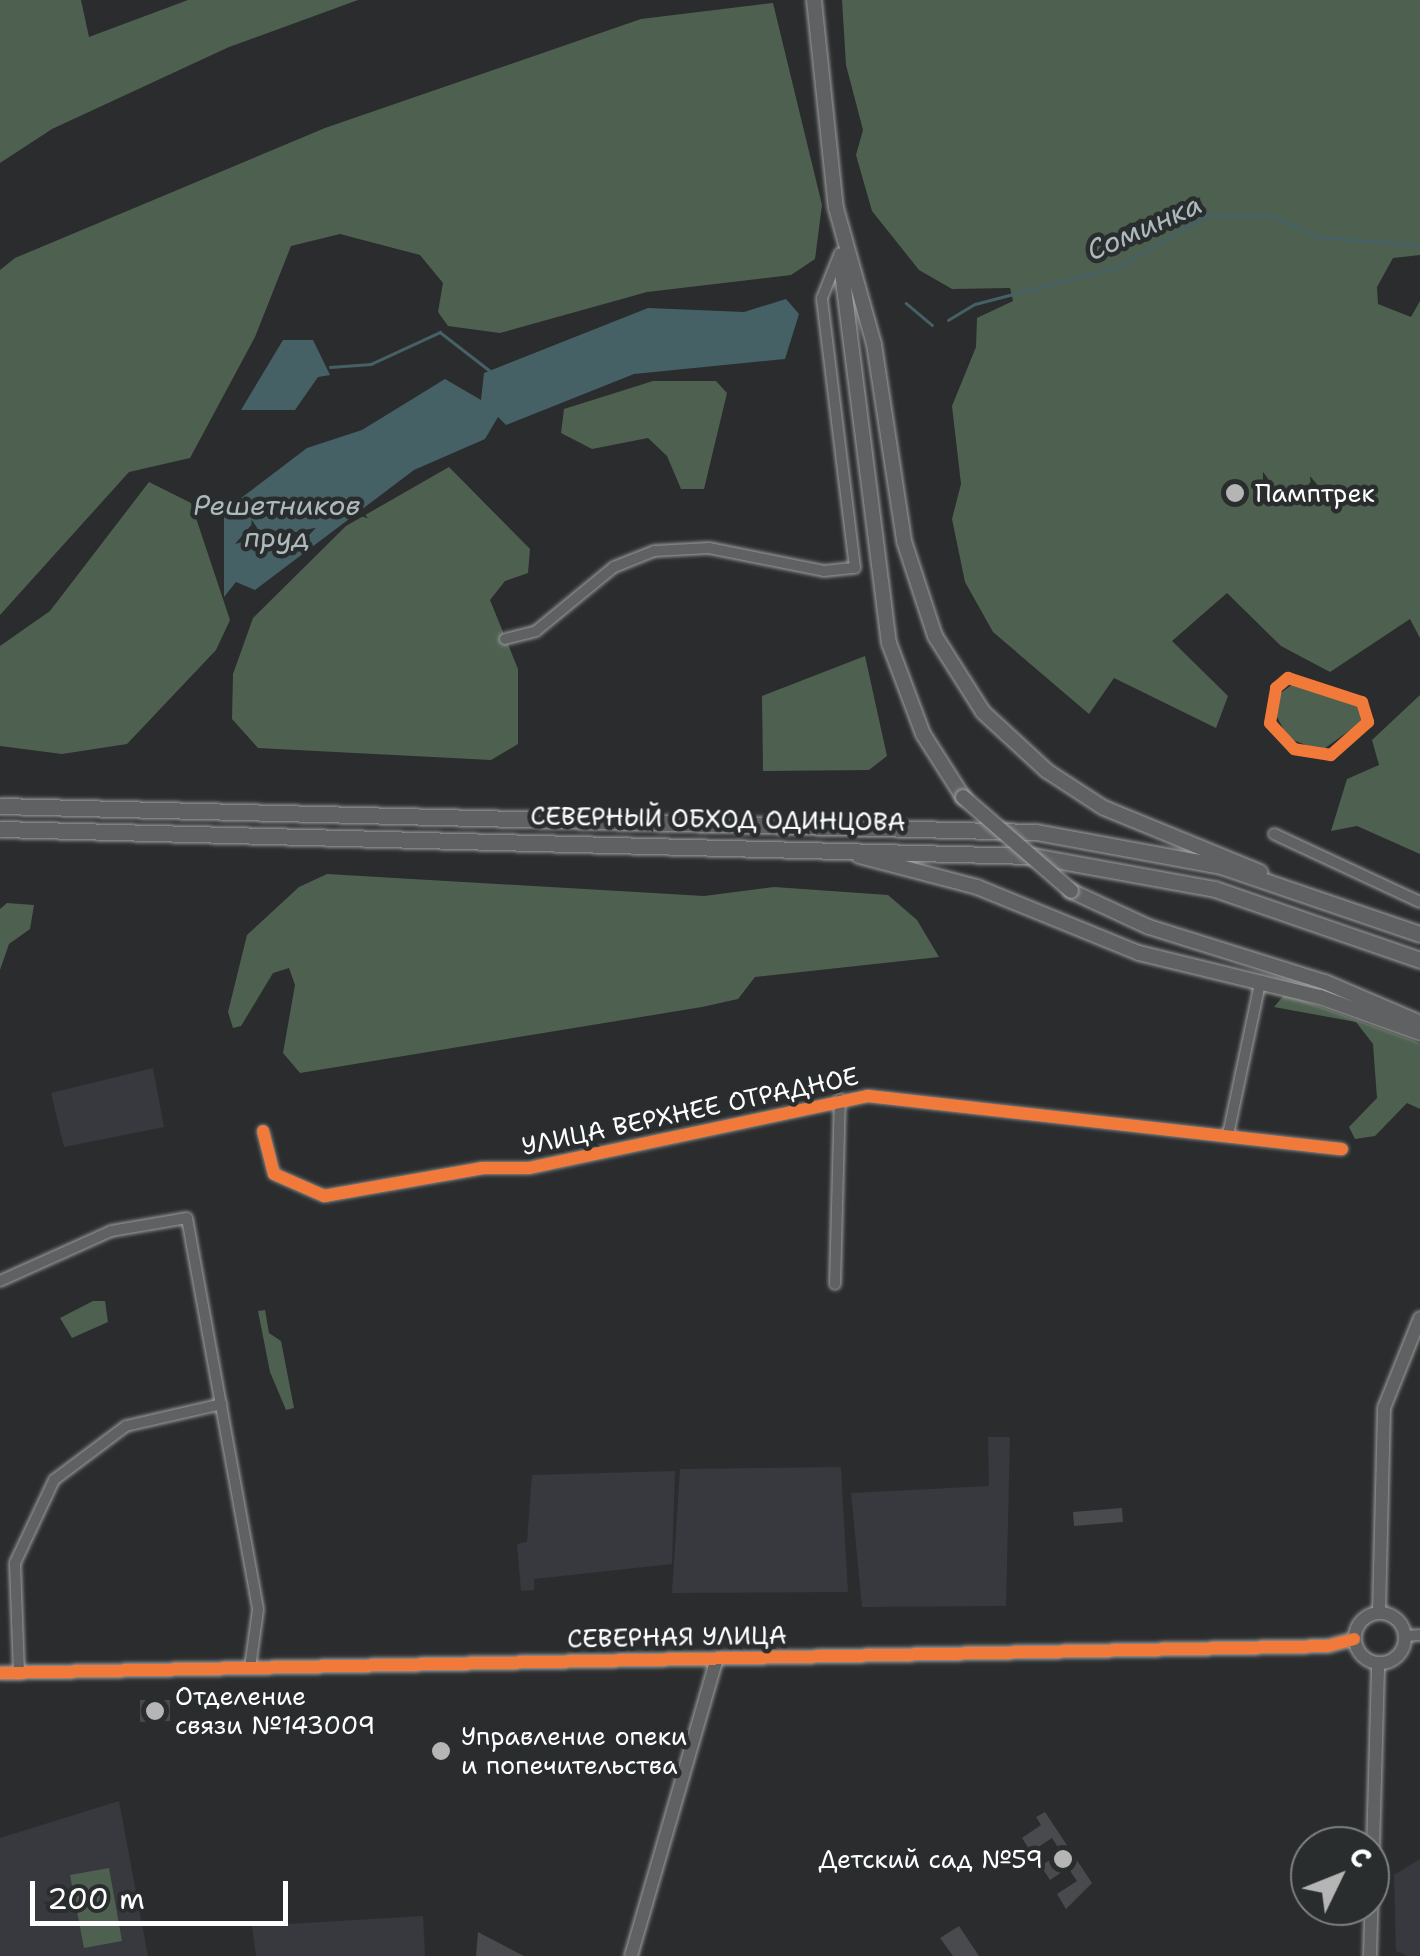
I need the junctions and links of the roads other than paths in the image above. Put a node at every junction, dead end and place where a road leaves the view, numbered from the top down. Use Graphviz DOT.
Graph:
graph roads {
  1 [pos="814,0"];
  2 [pos="836,208"];
  3 [pos="840,253"];
  4 [pos="505,639"];
  5 [pos="0,806"];
  6 [pos="0,830"];
  7 [pos="1274,834"];
  8 [pos="748,844"];
  9 [pos="1294,887"];
  10 [pos="1420,902"];
  11 [pos="1420,934"];
  12 [pos="1420,960"];
  13 [pos="1260,983"];
  14 [pos="1420,1024"];
  15 [pos="1420,1032"];
  16 [pos="840,1099"];
  17 [pos="263,1132"];
  18 [pos="1228,1134"];
  19 [pos="1342,1149"];
  20 [pos="0,1282"];
  21 [pos="834,1284"];
  22 [pos="1420,1318"];
  23 [pos="222,1404"];
  24 [pos="1378,1613"];
  25 [pos="1405,1636"];
  26 [pos="1420,1636"];
  27 [pos="1354,1639"];
  28 [pos="718,1659"];
  29 [pos="1378,1664"];
  30 [pos="250,1668"];
  31 [pos="19,1672"];
  32 [pos="0,1673"];
  33 [pos="632,1956"];
  34 [pos="1370,1956"];
  1 -- 2 [label="main road"];
  2 -- 3 [label="main road"];
  2 -- 9 [label="main road"];
  3 -- 4 [label="street"];
  3 -- 14 [label="main road, bridge"];
  5 -- 9 [label="highway, СЕВЕРНЫЙ ОБХОД ОДИНЦОВА"];
  6 -- 8 [label="highway, СЕВЕРНЫЙ ОБХОД ОДИНЦОВА"];
  7 -- 10 [label="street"];
  8 -- 12 [label="highway, СЕВЕРНЫЙ ОБХОД ОДИНЦОВА"];
  8 -- 13 [label="main road"];
  9 -- 11 [label="highway, СЕВЕРНЫЙ ОБХОД ОДИНЦОВА"];
  13 -- 15 [label="main road"];
  13 -- 18 [label="street"];
  16 -- 17 [label="street, УЛИЦА ВЕРХНЕЕ ОТРАДНОЕ"];
  16 -- 18 [label="street, УЛИЦА ВЕРХНЕЕ ОТРАДНОЕ"];
  16 -- 21 [label="street"];
  18 -- 19 [label="street, УЛИЦА ВЕРХНЕЕ ОТРАДНОЕ"];
  20 -- 23 [label="street"];
  22 -- 24 [label="street"];
  23 -- 30 [label="street"];
  23 -- 31 [label="street"];
  24 -- 25 [label="street"];
  24 -- 27 [label="street"];
  25 -- 26 [label="street"];
  25 -- 29 [label="street"];
  27 -- 28 [label="street, СЕВЕРНАЯ УЛИЦА"];
  27 -- 29 [label="street"];
  28 -- 30 [label="street, СЕВЕРНАЯ УЛИЦА"];
  28 -- 33 [label="street"];
  29 -- 34 [label="street"];
  30 -- 31 [label="street, СЕВЕРНАЯ УЛИЦА"];
  31 -- 32 [label="street, СЕВЕРНАЯ УЛИЦА"];
}
